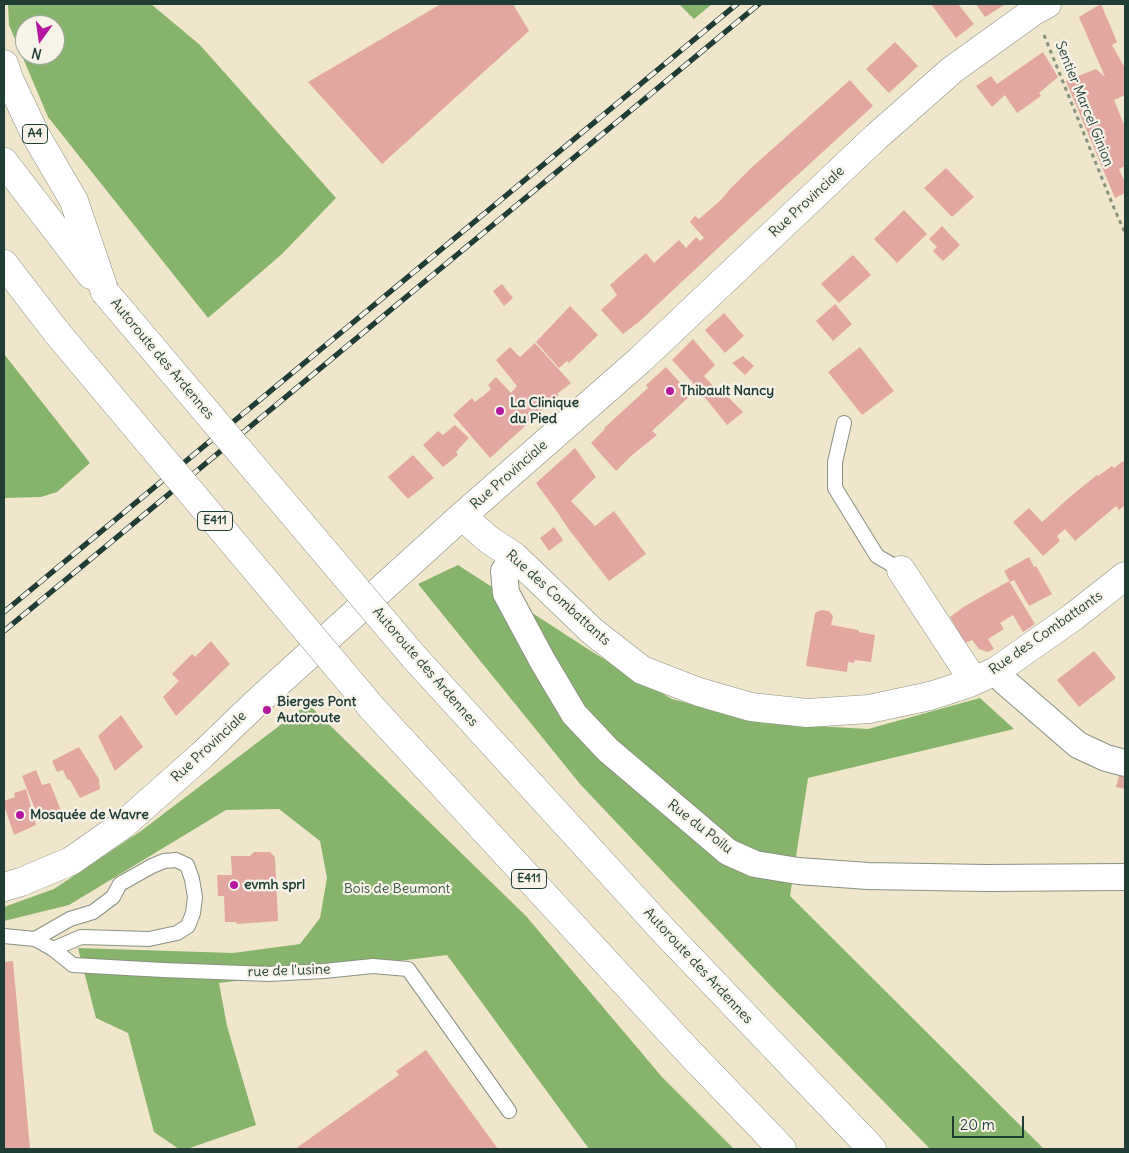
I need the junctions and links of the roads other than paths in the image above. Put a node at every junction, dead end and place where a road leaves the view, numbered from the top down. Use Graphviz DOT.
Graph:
graph roads {
  1 [pos="1041,7"];
  2 [pos="4,64"];
  3 [pos="4,162"];
  4 [pos="4,264"];
  5 [pos="105,292"];
  6 [pos="844,423"];
  7 [pos="462,516"];
  8 [pos="515,557"];
  9 [pos="901,570"];
  10 [pos="1125,576"];
  11 [pos="985,676"];
  12 [pos="1125,763"];
  13 [pos="1125,877"];
  14 [pos="4,887"];
  15 [pos="4,936"];
  16 [pos="35,939"];
  17 [pos="53,949"];
  18 [pos="509,1111"];
  19 [pos="782,1149"];
  20 [pos="872,1149"];
  1 -- 7 [label="main road, Rue Provinciale"];
  2 -- 5 [label="main road, A4"];
  3 -- 5 [label="main road, Autoroute des Ardennes"];
  4 -- 19 [label="main road, E411, bridge"];
  5 -- 20 [label="main road, Autoroute des Ardennes, bridge"];
  6 -- 9 [label="lane"];
  7 -- 8 [label="main road, Rue des Combattants"];
  7 -- 14 [label="main road, Rue Provinciale"];
  8 -- 11 [label="main road, Rue des Combattants"];
  8 -- 13 [label="street, Rue du Poilu"];
  9 -- 11 [label="main road"];
  10 -- 11 [label="main road, Rue des Combattants"];
  11 -- 12 [label="street"];
  15 -- 16 [label="lane, rue de l'usine"];
  16 -- 17 [label="lane, rue de l'usine"];
  16 -- 17 [label="lane"];
  17 -- 18 [label="lane, rue de l'usine"];
}
